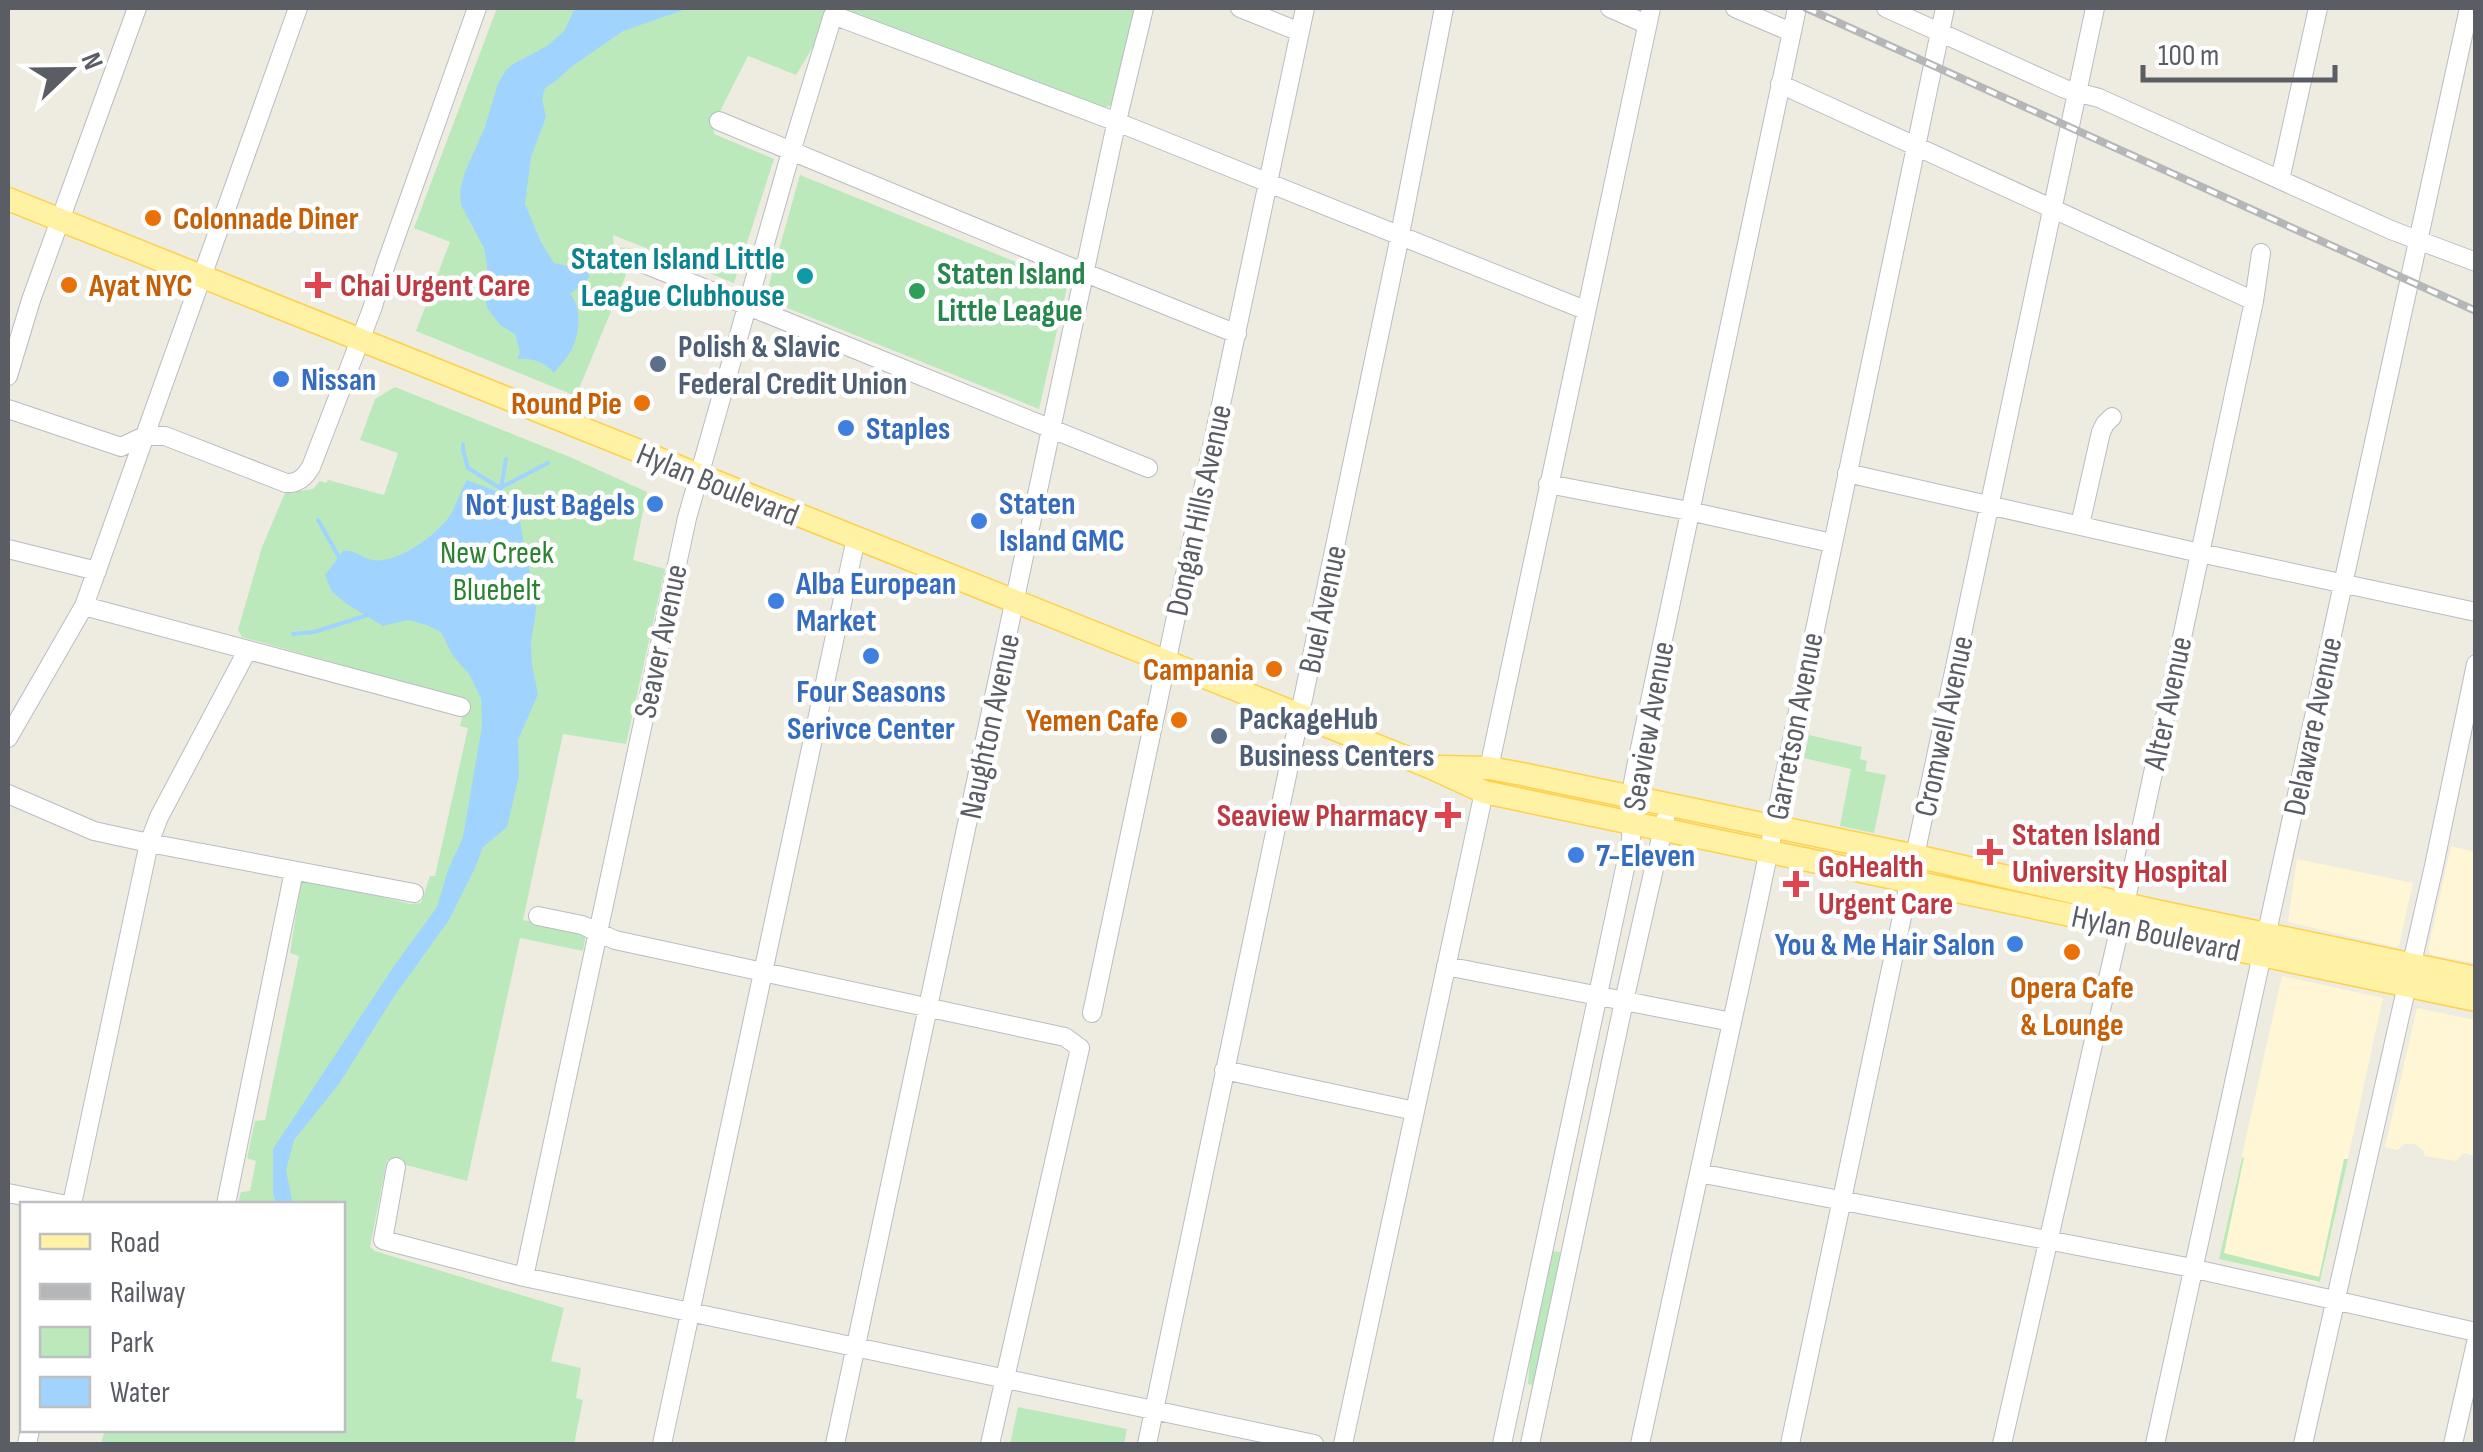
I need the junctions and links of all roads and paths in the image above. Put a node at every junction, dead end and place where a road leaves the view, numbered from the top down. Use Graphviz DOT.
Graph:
graph roads {
  1 [pos="137,8"];
  2 [pos="298,8"];
  3 [pos="477,8"];
  4 [pos="1144,8"];
  5 [pos="1240,8"];
  6 [pos="1305,8"];
  7 [pos="1444,8"];
  8 [pos="1610,8"];
  9 [pos="1735,8"];
  10 [pos="1797,8"];
  11 [pos="1886,8"];
  12 [pos="1945,8"];
  13 [pos="2095,8"];
  14 [pos="2318,8"];
  15 [pos="2469,8"];
  16 [pos="1648,16"];
  17 [pos="1300,32"];
  18 [pos="1792,32"];
  19 [pos="1940,32"];
  20 [pos="1780,84"];
  21 [pos="2077,92"];
  22 [pos="718,120"];
  23 [pos="1117,122"];
  24 [pos="1916,145"];
  25 [pos="790,152"];
  26 [pos="2280,180"];
  27 [pos="1267,182"];
  28 [pos="8,199"];
  29 [pos="2053,208"];
  30 [pos="60,220"];
  31 [pos="1400,235"];
  32 [pos="2417,240"];
  33 [pos="2261,253"];
  34 [pos="2476,262"];
  35 [pos="642,263"];
  36 [pos="1085,274"];
  37 [pos="202,277"];
  38 [pos="2254,301"];
  39 [pos="746,307"];
  40 [pos="1585,310"];
  41 [pos="1236,334"];
  42 [pos="360,340"];
  43 [pos="8,376"];
  44 [pos="8,409"];
  45 [pos="2112,418"];
  46 [pos="1051,430"];
  47 [pos="144,436"];
  48 [pos="1148,468"];
  49 [pos="1847,474"];
  50 [pos="698,475"];
  51 [pos="1548,484"];
  52 [pos="1990,505"];
  53 [pos="1689,511"];
  54 [pos="2080,525"];
  55 [pos="856,538"];
  56 [pos="1832,543"];
  57 [pos="8,549"];
  58 [pos="2200,553"];
  59 [pos="97,571"];
  60 [pos="2342,584"];
  61 [pos="1016,603"];
  62 [pos="84,606"];
  63 [pos="2476,612"];
  64 [pos="247,651"];
  65 [pos="1165,662"];
  66 [pos="2476,664"];
  67 [pos="461,707"];
  68 [pos="1300,717"];
  69 [pos="8,738"];
  70 [pos="1430,767"];
  71 [pos="1489,768"];
  72 [pos="1484,792"];
  73 [pos="8,794"];
  74 [pos="1633,798"];
  75 [pos="1668,805"];
  76 [pos="1632,824"];
  77 [pos="1774,827"];
  78 [pos="1663,830"];
  79 [pos="150,844"];
  80 [pos="1768,853"];
  81 [pos="1916,856"];
  82 [pos="294,870"];
  83 [pos="1910,883"];
  84 [pos="414,893"];
  85 [pos="2122,914"];
  86 [pos="538,916"];
  87 [pos="598,932"];
  88 [pos="2266,945"];
  89 [pos="1446,966"];
  90 [pos="762,972"];
  91 [pos="2409,975"];
  92 [pos="2476,978"];
  93 [pos="1598,996"];
  94 [pos="2476,1000"];
  95 [pos="1624,1001"];
  96 [pos="928,1008"];
  97 [pos="1092,1013"];
  98 [pos="1732,1022"];
  99 [pos="1224,1070"];
  100 [pos="1415,1111"];
  101 [pos="396,1167"];
  102 [pos="1699,1174"];
  103 [pos="8,1193"];
  104 [pos="1842,1200"];
  105 [pos="52,1202"];
  106 [pos="72,1202"];
  107 [pos="226,1202"];
  108 [pos="2048,1238"];
  109 [pos="2194,1268"];
  110 [pos="524,1277"];
  111 [pos="2336,1301"];
  112 [pos="690,1313"];
  113 [pos="2476,1332"];
  114 [pos="2476,1343"];
  115 [pos="856,1348"];
  116 [pos="1004,1380"];
  117 [pos="1154,1411"];
  118 [pos="662,1444"];
  119 [pos="835,1444"];
  120 [pos="990,1444"];
  121 [pos="1147,1444"];
  122 [pos="1314,1444"];
  123 [pos="1343,1444"];
  124 [pos="1502,1444"];
  125 [pos="1530,1444"];
  126 [pos="1640,1444"];
  127 [pos="1790,1444"];
  128 [pos="2002,1444"];
  129 [pos="2156,1444"];
  130 [pos="2303,1444"];
  131 [pos="2453,1444"];
  1 -- 30 [label="street"];
  2 -- 37 [label="street"];
  3 -- 42 [label="street"];
  4 -- 23 [label="street, Naughton Avenue"];
  5 -- 17 [label="street"];
  6 -- 17 [label="street, Dongan Hills Avenue"];
  7 -- 31 [label="street, Buel Avenue"];
  8 -- 16 [label="street"];
  9 -- 18 [label="street"];
  10 -- 18 [label="street, Seaview Avenue"];
  11 -- 19 [label="street"];
  12 -- 19 [label="street, Garretson Avenue"];
  13 -- 21 [label="street, Cromwell Avenue"];
  14 -- 26 [label="street"];
  15 -- 32 [label="street, Delaware Avenue"];
  16 -- 40 [label="street"];
  17 -- 27 [label="street, Dongan Hills Avenue"];
  18 -- 20 [label="street, Seaview Avenue"];
  19 -- 21 [label="street"];
  19 -- 24 [label="street, Garretson Avenue"];
  20 -- 24 [label="street"];
  20 -- 53 [label="street, Seaview Avenue"];
  21 -- 26 [label="street"];
  21 -- 29 [label="street, Cromwell Avenue"];
  22 -- 25 [label="street"];
  23 -- 25 [label="street, Seaver Avenue"];
  23 -- 27 [label="street"];
  23 -- 36 [label="street, Naughton Avenue"];
  24 -- 29 [label="street"];
  24 -- 49 [label="street, Garretson Avenue"];
  25 -- 36 [label="street"];
  25 -- 39 [label="street, Seaver Avenue"];
  26 -- 32 [label="street"];
  27 -- 31 [label="street"];
  27 -- 41 [label="street, Dongan Hills Avenue"];
  28 -- 30 [label="main road, Hylan Boulevard"];
  29 -- 38 [label="street"];
  29 -- 52 [label="street, Cromwell Avenue"];
  30 -- 37 [label="main road, Hylan Boulevard"];
  30 -- 43 [label="street"];
  31 -- 40 [label="street"];
  31 -- 68 [label="street, Buel Avenue"];
  32 -- 34 [label="street"];
  32 -- 60 [label="street, Delaware Avenue"];
  33 -- 38 [label="street, Alter Avenue"];
  35 -- 39 [label="street"];
  36 -- 41 [label="street"];
  36 -- 46 [label="street, Naughton Avenue"];
  37 -- 42 [label="main road, Hylan Boulevard"];
  37 -- 47 [label="street"];
  38 -- 58 [label="street, Alter Avenue"];
  39 -- 46 [label="street"];
  39 -- 50 [label="street, Seaver Avenue"];
  40 -- 51 [label="street"];
  41 -- 65 [label="street, Dongan Hills Avenue"];
  42 -- 47 [label="street"];
  42 -- 50 [label="main road, Hylan Boulevard"];
  44 -- 47 [label="street"];
  45 -- 54 [label="street"];
  46 -- 48 [label="street"];
  46 -- 61 [label="street, Naughton Avenue"];
  47 -- 59 [label="street"];
  49 -- 52 [label="street"];
  49 -- 56 [label="street, Garretson Avenue"];
  50 -- 55 [label="main road, Hylan Boulevard"];
  50 -- 87 [label="street, Seaver Avenue"];
  51 -- 53 [label="street"];
  51 -- 71 [label="street"];
  52 -- 54 [label="street"];
  52 -- 81 [label="street, Cromwell Avenue"];
  53 -- 56 [label="street"];
  53 -- 74 [label="street, Seaview Avenue"];
  54 -- 58 [label="street"];
  55 -- 61 [label="main road, Hylan Boulevard"];
  55 -- 90 [label="street"];
  56 -- 77 [label="street, Garretson Avenue"];
  57 -- 59 [label="street"];
  58 -- 60 [label="street"];
  58 -- 85 [label="street, Alter Avenue"];
  59 -- 62 [label="street"];
  60 -- 63 [label="street"];
  60 -- 88 [label="street, Delaware Avenue"];
  61 -- 65 [label="main road, Hylan Boulevard"];
  61 -- 96 [label="street, Naughton Avenue"];
  62 -- 64 [label="street"];
  62 -- 69 [label="street"];
  64 -- 67 [label="street"];
  64 -- 79 [label="street"];
  65 -- 68 [label="main road, Hylan Boulevard"];
  65 -- 97 [label="street, Dongan Hills Avenue"];
  66 -- 91 [label="street"];
  68 -- 70 [label="main road, Hylan Boulevard"];
  68 -- 99 [label="street, Buel Avenue"];
  70 -- 71 [label="main road, Hylan Boulevard"];
  70 -- 72 [label="main road, Hylan Boulevard"];
  71 -- 74 [label="main road, Hylan Boulevard"];
  72 -- 76 [label="main road, Hylan Boulevard"];
  72 -- 89 [label="street"];
  73 -- 79 [label="street"];
  74 -- 75 [label="main road, Hylan Boulevard"];
  74 -- 76 [label="street, Seaview Avenue"];
  75 -- 77 [label="main road, Hylan Boulevard"];
  75 -- 78 [label="street, Seaview Avenue"];
  76 -- 78 [label="main road, Hylan Boulevard"];
  76 -- 93 [label="street, Seaview Avenue"];
  77 -- 80 [label="street, Garretson Avenue"];
  77 -- 81 [label="main road, Hylan Boulevard"];
  78 -- 80 [label="main road, Hylan Boulevard"];
  78 -- 95 [label="street, Seaview Avenue"];
  79 -- 82 [label="street"];
  79 -- 106 [label="street"];
  80 -- 83 [label="main road, Hylan Boulevard"];
  80 -- 98 [label="street, Garretson Avenue"];
  81 -- 83 [label="street, Cromwell Avenue"];
  81 -- 85 [label="main road, Hylan Boulevard"];
  82 -- 84 [label="street"];
  82 -- 107 [label="street"];
  83 -- 85 [label="main road, Hylan Boulevard"];
  83 -- 104 [label="street, Cromwell Avenue"];
  85 -- 88 [label="main road, Hylan Boulevard"];
  85 -- 108 [label="street, Alter Avenue"];
  86 -- 87 [label="street"];
  87 -- 90 [label="street"];
  87 -- 110 [label="street, Seaver Avenue"];
  88 -- 91 [label="main road, Hylan Boulevard"];
  88 -- 109 [label="street, Delaware Avenue"];
  89 -- 93 [label="street"];
  89 -- 100 [label="street"];
  90 -- 96 [label="street"];
  90 -- 112 [label="street"];
  91 -- 92 [label="main road, Hylan Boulevard"];
  91 -- 94 [label="main road, Hylan Boulevard"];
  91 -- 111 [label="street"];
  93 -- 95 [label="street"];
  93 -- 124 [label="street, Seaview Avenue"];
  95 -- 98 [label="street"];
  95 -- 125 [label="street, Seaview Avenue"];
  96 -- 115 [label="street, Naughton Avenue"];
  96 -- 116 [label="street"];
  98 -- 102 [label="street, Garretson Avenue"];
  99 -- 100 [label="street"];
  99 -- 117 [label="street, Buel Avenue"];
  100 -- 123 [label="street"];
  101 -- 110 [label="street"];
  102 -- 104 [label="street"];
  102 -- 126 [label="street, Garretson Avenue"];
  103 -- 105 [label="street"];
  104 -- 108 [label="street"];
  104 -- 127 [label="street, Cromwell Avenue"];
  108 -- 109 [label="street"];
  108 -- 128 [label="street, Alter Avenue"];
  109 -- 111 [label="street"];
  109 -- 129 [label="street, Delaware Avenue"];
  110 -- 112 [label="street"];
  111 -- 113 [label="street"];
  111 -- 130 [label="street"];
  112 -- 115 [label="street"];
  112 -- 118 [label="street"];
  114 -- 131 [label="street"];
  115 -- 116 [label="street"];
  115 -- 119 [label="street, Naughton Avenue"];
  116 -- 117 [label="street"];
  116 -- 120 [label="street"];
  117 -- 121 [label="street, Buel Avenue"];
  117 -- 122 [label="street"];
}
